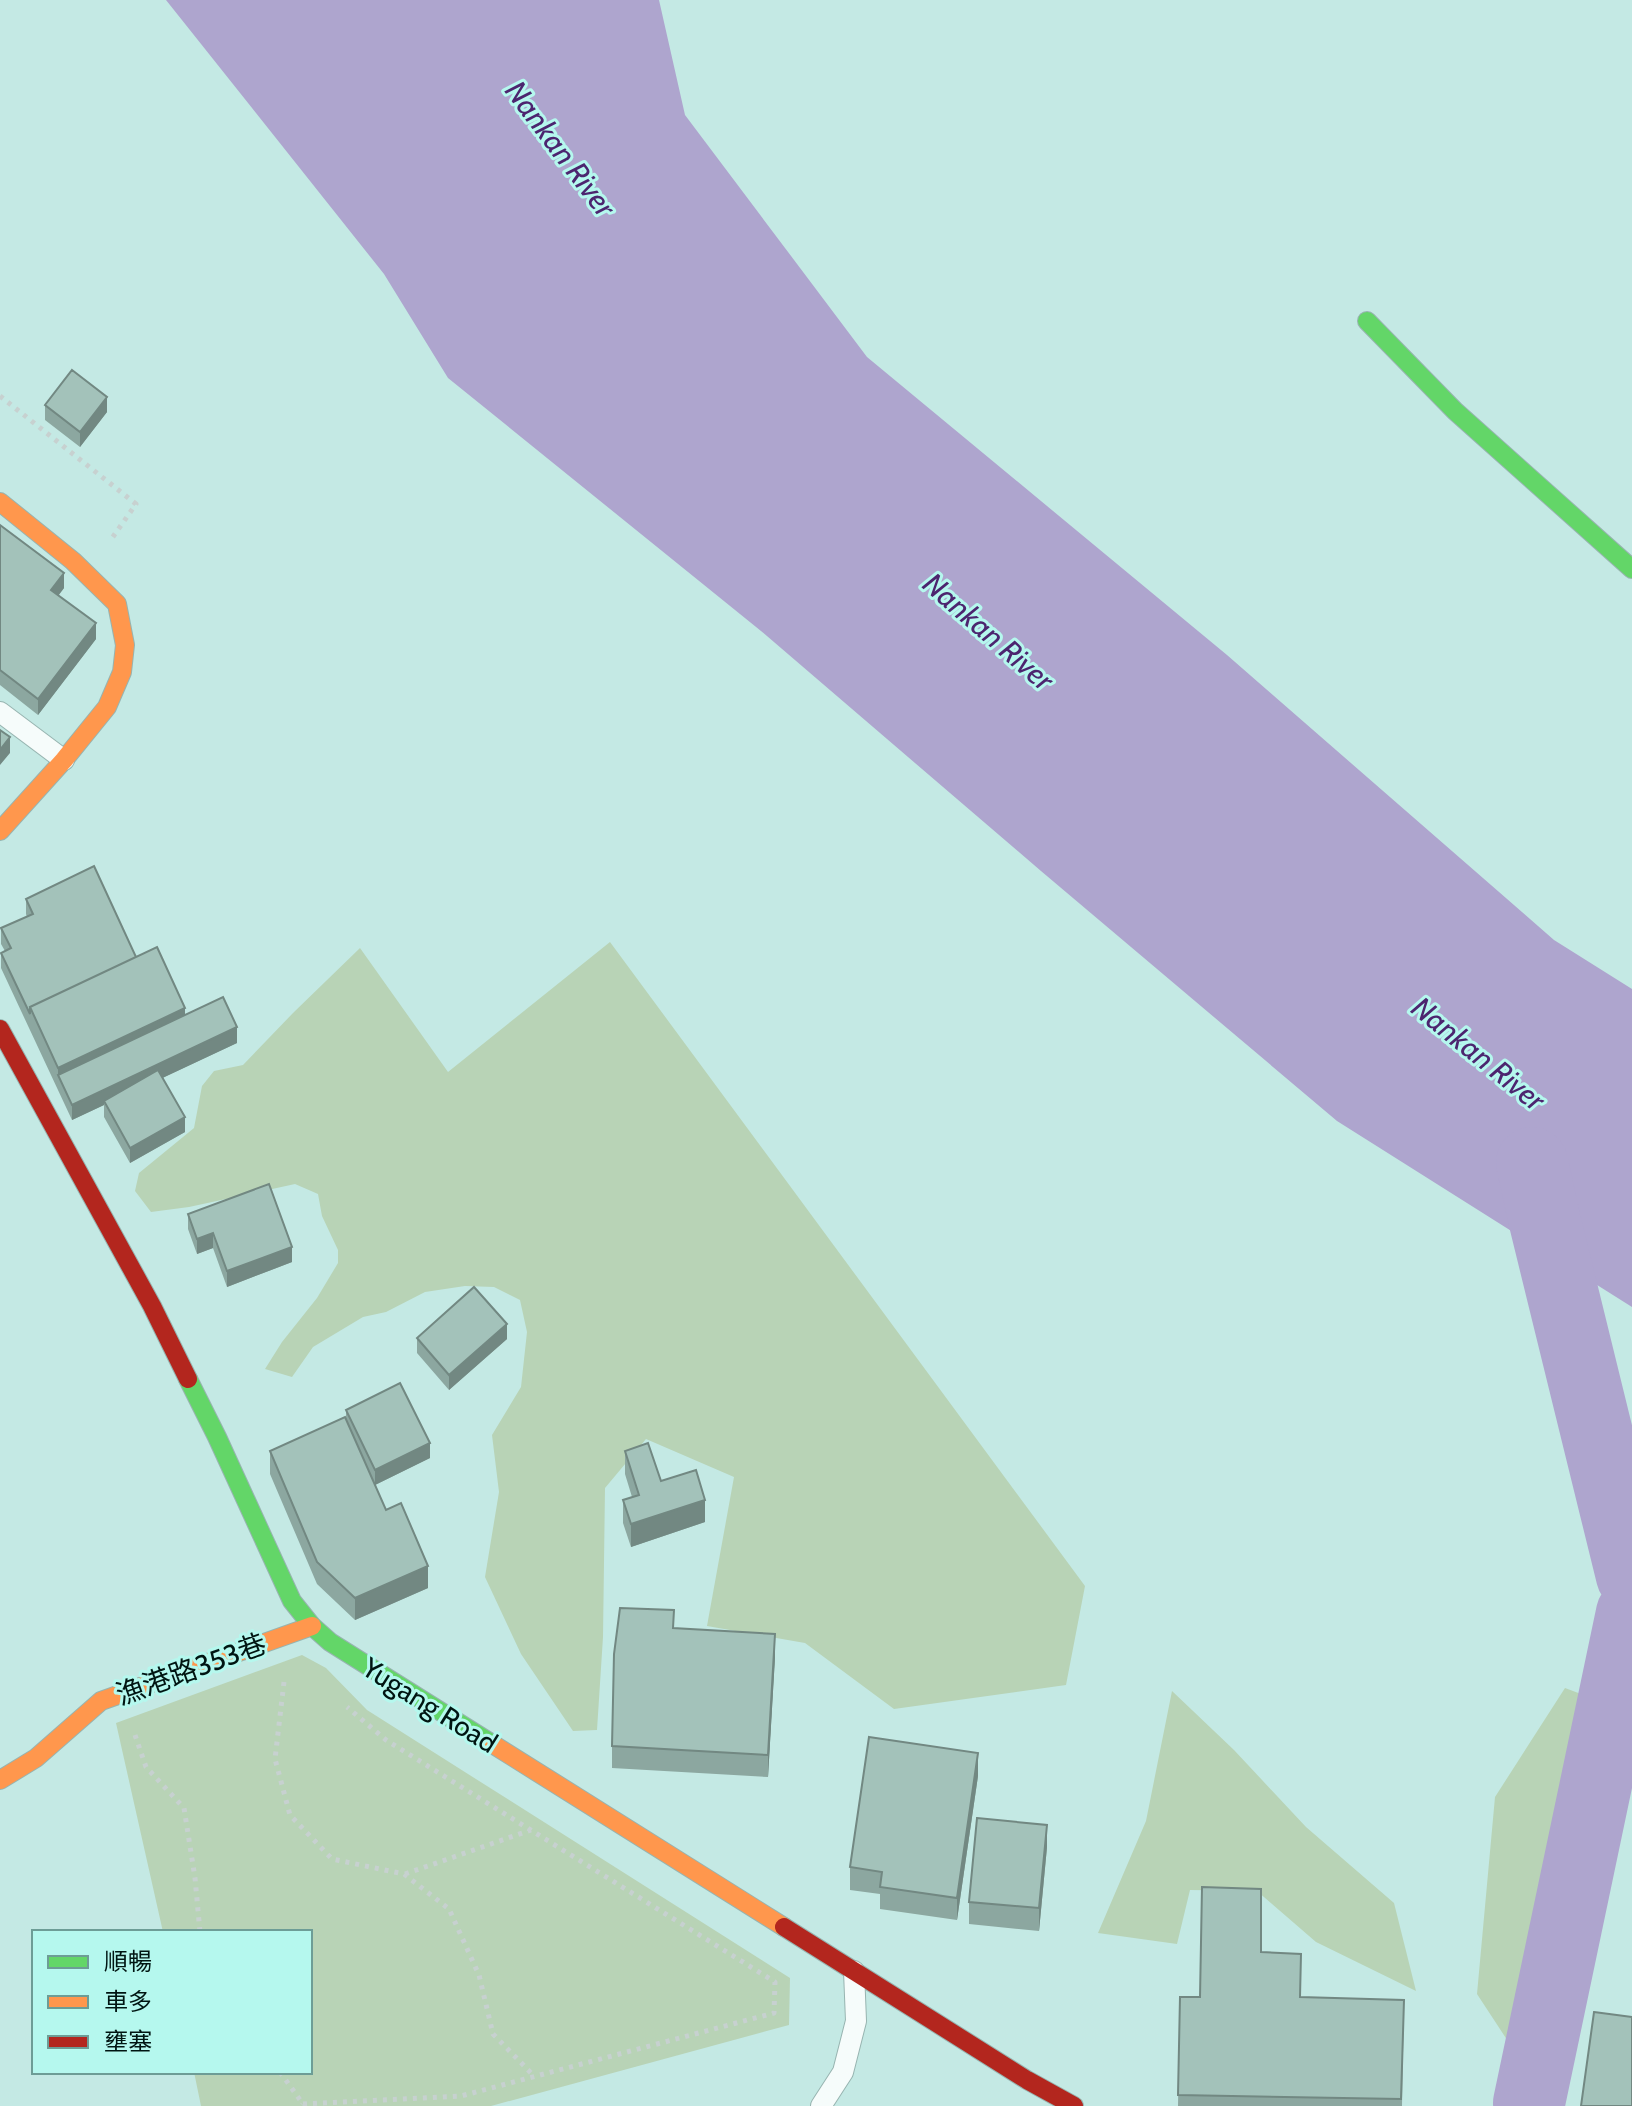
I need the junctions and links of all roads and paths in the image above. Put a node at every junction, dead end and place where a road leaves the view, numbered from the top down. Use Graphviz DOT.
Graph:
graph roads {
  1 [pos="1367,321"];
  2 [pos="0,396"];
  3 [pos="0,502"];
  4 [pos="1632,569"];
  5 [pos="86,574"];
  6 [pos="0,712"];
  7 [pos="64,760"];
  8 [pos="0,831"];
  9 [pos="0,1029"];
  10 [pos="0,1053"];
  11 [pos="28,1079"];
  12 [pos="312,1626"];
  13 [pos="293,1678"];
  14 [pos="284,1682"];
  15 [pos="269,1687"];
  16 [pos="346,1706"];
  17 [pos="134,1734"];
  18 [pos="0,1780"];
  19 [pos="531,1830"];
  20 [pos="404,1874"];
  21 [pos="200,1930"];
  22 [pos="854,1971"];
  23 [pos="281,2074"];
  24 [pos="534,2077"];
  25 [pos="302,2105"];
  26 [pos="821,2106"];
  27 [pos="1074,2106"];
  1 -- 4 [label="street"];
  2 -- 5 [label="path"];
  3 -- 5 [label="street"];
  5 -- 7 [label="street"];
  6 -- 7 [label="lane"];
  7 -- 8 [label="street"];
  9 -- 11 [label="street, Yugang Road"];
  10 -- 11 [label="street, Yugang Road"];
  11 -- 12 [label="street, Yugang Road"];
  12 -- 18 [label="street, 漁港路353巷"];
  12 -- 22 [label="street, Yugang Road"];
  13 -- 14 [label="path"];
  14 -- 15 [label="path"];
  14 -- 20 [label="path"];
  16 -- 19 [label="path"];
  17 -- 21 [label="path"];
  19 -- 20 [label="path"];
  19 -- 24 [label="path"];
  20 -- 24 [label="path"];
  22 -- 26 [label="lane"];
  22 -- 27 [label="street, Yugang Road"];
  23 -- 25 [label="path"];
  24 -- 25 [label="path"];
}
